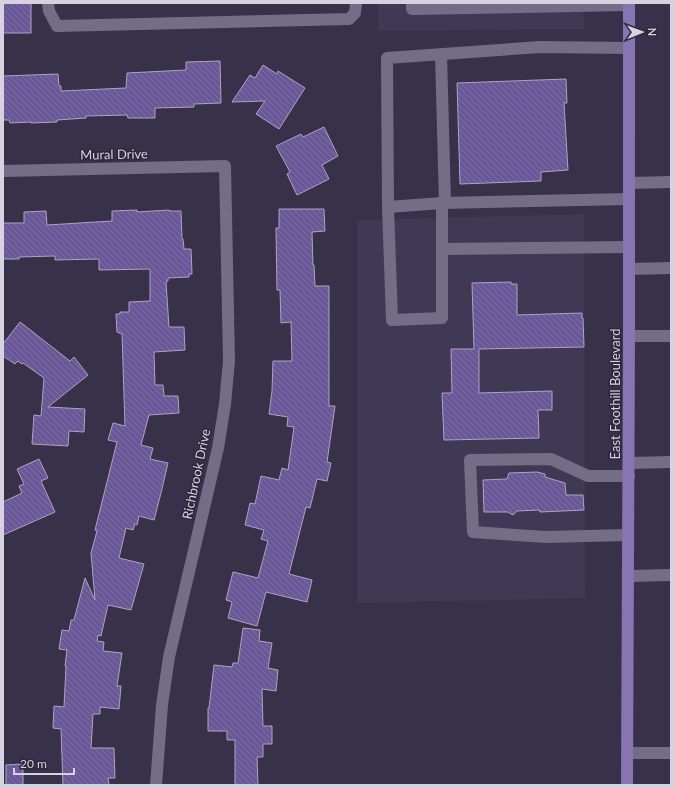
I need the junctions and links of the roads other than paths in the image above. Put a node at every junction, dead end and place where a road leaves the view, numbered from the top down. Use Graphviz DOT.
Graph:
graph roads {
  1 [pos="48,3"];
  2 [pos="356,3"];
  3 [pos="412,3"];
  4 [pos="629,4"];
  5 [pos="548,5"];
  6 [pos="629,48"];
  7 [pos="440,54"];
  8 [pos="225,166"];
  9 [pos="3,171"];
  10 [pos="629,182"];
  11 [pos="671,182"];
  12 [pos="629,199"];
  13 [pos="443,203"];
  14 [pos="388,207"];
  15 [pos="629,247"];
  16 [pos="443,249"];
  17 [pos="671,268"];
  18 [pos="629,269"];
  19 [pos="629,336"];
  20 [pos="671,336"];
  21 [pos="671,462"];
  22 [pos="629,463"];
  23 [pos="628,476"];
  24 [pos="628,535"];
  25 [pos="671,575"];
  26 [pos="628,576"];
  27 [pos="627,753"];
  28 [pos="671,753"];
  29 [pos="156,785"];
  30 [pos="626,785"];
  1 -- 2 [label="street"];
  3 -- 5 [label="street"];
  4 -- 5 [label="street"];
  4 -- 6 [label="main road, East Foothill Boulevard"];
  6 -- 7 [label="street"];
  6 -- 10 [label="main road, East Foothill Boulevard"];
  7 -- 13 [label="street"];
  7 -- 14 [label="street"];
  8 -- 9 [label="street, Mural Drive"];
  8 -- 29 [label="street, Richbrook Drive"];
  10 -- 11 [label="street"];
  10 -- 12 [label="main road, East Foothill Boulevard"];
  12 -- 13 [label="street"];
  12 -- 15 [label="main road, East Foothill Boulevard"];
  13 -- 14 [label="street"];
  13 -- 16 [label="street"];
  14 -- 16 [label="street"];
  15 -- 16 [label="street"];
  15 -- 18 [label="main road, East Foothill Boulevard"];
  17 -- 18 [label="street"];
  18 -- 19 [label="main road, East Foothill Boulevard"];
  19 -- 20 [label="street"];
  19 -- 22 [label="main road, East Foothill Boulevard"];
  21 -- 22 [label="street"];
  22 -- 23 [label="main road, East Foothill Boulevard"];
  23 -- 24 [label="main road, East Foothill Boulevard"];
  23 -- 24 [label="street"];
  24 -- 26 [label="main road, East Foothill Boulevard"];
  25 -- 26 [label="street"];
  26 -- 27 [label="main road, East Foothill Boulevard"];
  27 -- 28 [label="street"];
  27 -- 30 [label="main road, East Foothill Boulevard"];
}
